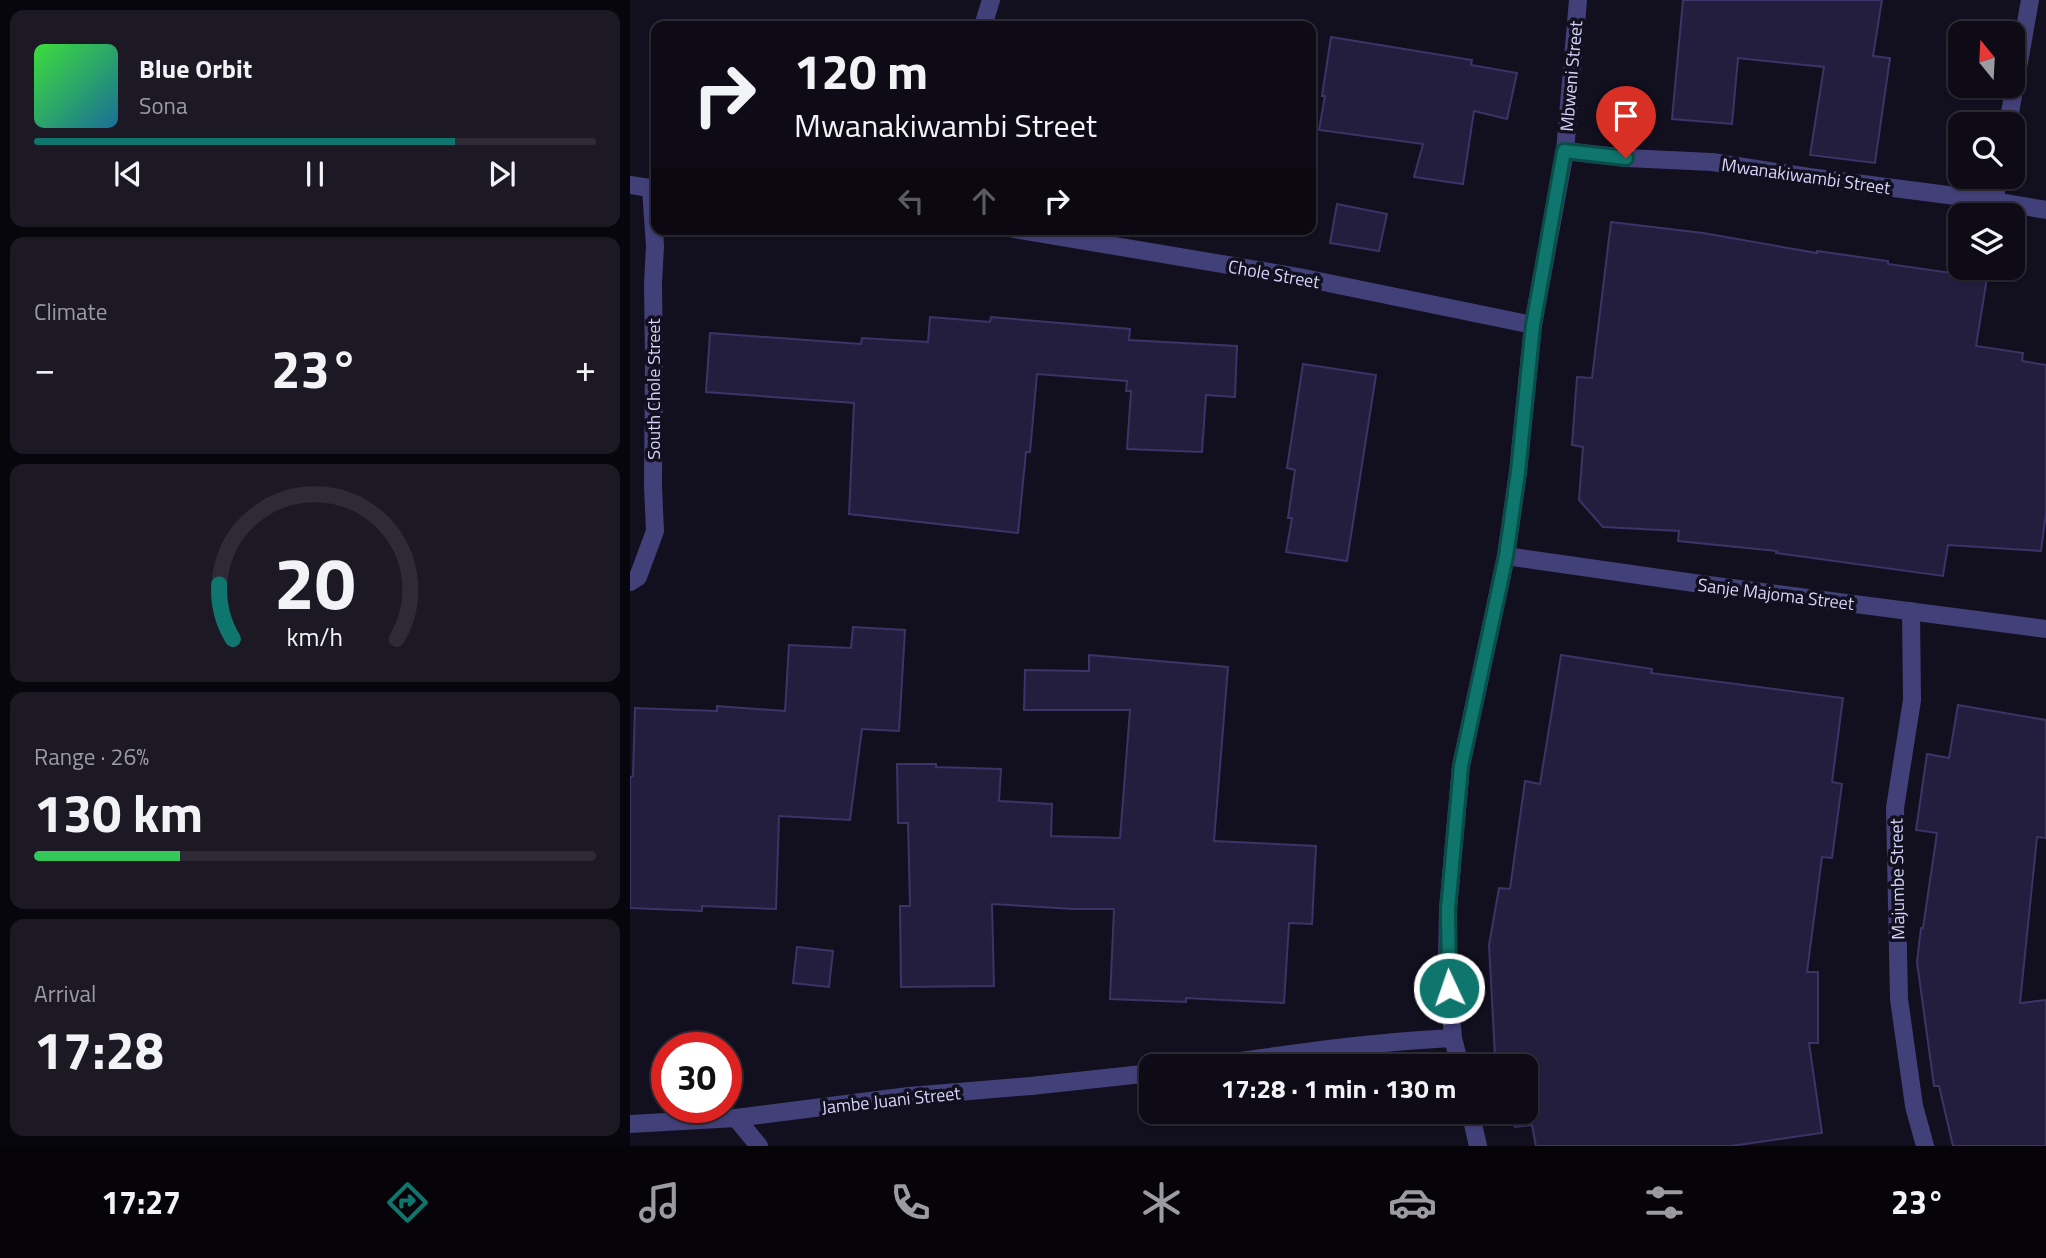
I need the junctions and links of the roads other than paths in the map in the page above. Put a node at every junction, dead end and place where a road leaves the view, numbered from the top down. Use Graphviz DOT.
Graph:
graph roads {
  1 [pos="991,0"];
  2 [pos="1577,0"];
  3 [pos="2030,0"];
  4 [pos="985,21"];
  5 [pos="2010,112"];
  6 [pos="1564,151"];
  7 [pos="630,185"];
  8 [pos="651,188"];
  9 [pos="1996,189"];
  10 [pos="1994,201"];
  11 [pos="2046,210"];
  12 [pos="655,235"];
  13 [pos="1050,235"];
  14 [pos="1533,325"];
  15 [pos="1506,556"];
  16 [pos="630,582"];
  17 [pos="1912,611"];
  18 [pos="2046,629"];
  19 [pos="1453,1038"];
  20 [pos="1293,1054"];
  21 [pos="1457,1054"];
  22 [pos="1139,1074"];
  23 [pos="742,1117"];
  24 [pos="660,1123"];
  25 [pos="740,1123"];
  26 [pos="1473,1124"];
  27 [pos="630,1125"];
  28 [pos="759,1146"];
  29 [pos="1478,1146"];
  30 [pos="1925,1146"];
  1 -- 4 [label="street"];
  2 -- 6 [label="street, Mbweni Street"];
  3 -- 5 [label="street"];
  6 -- 10 [label="street, Mwanakiwambi Street"];
  6 -- 14 [label="street, Mbweni Street"];
  7 -- 8 [label="street"];
  9 -- 10 [label="street"];
  10 -- 11 [label="street, Mwanakiwambi Street"];
  12 -- 16 [label="street, South Chole Street"];
  13 -- 14 [label="street, Chole Street"];
  14 -- 15 [label="street, Mbweni Street"];
  15 -- 17 [label="street, Sanje Majoma Street"];
  15 -- 19 [label="street, Mbweni Street"];
  17 -- 18 [label="street, Sanje Majoma Street"];
  17 -- 30 [label="street, Majumbe Street"];
  19 -- 20 [label="street"];
  19 -- 21 [label="street, Mbweni Street"];
  22 -- 23 [label="street, Jambe Juani Street"];
  24 -- 27 [label="street, Jambe Juani Street"];
  25 -- 28 [label="street"];
  26 -- 29 [label="street"];
}
